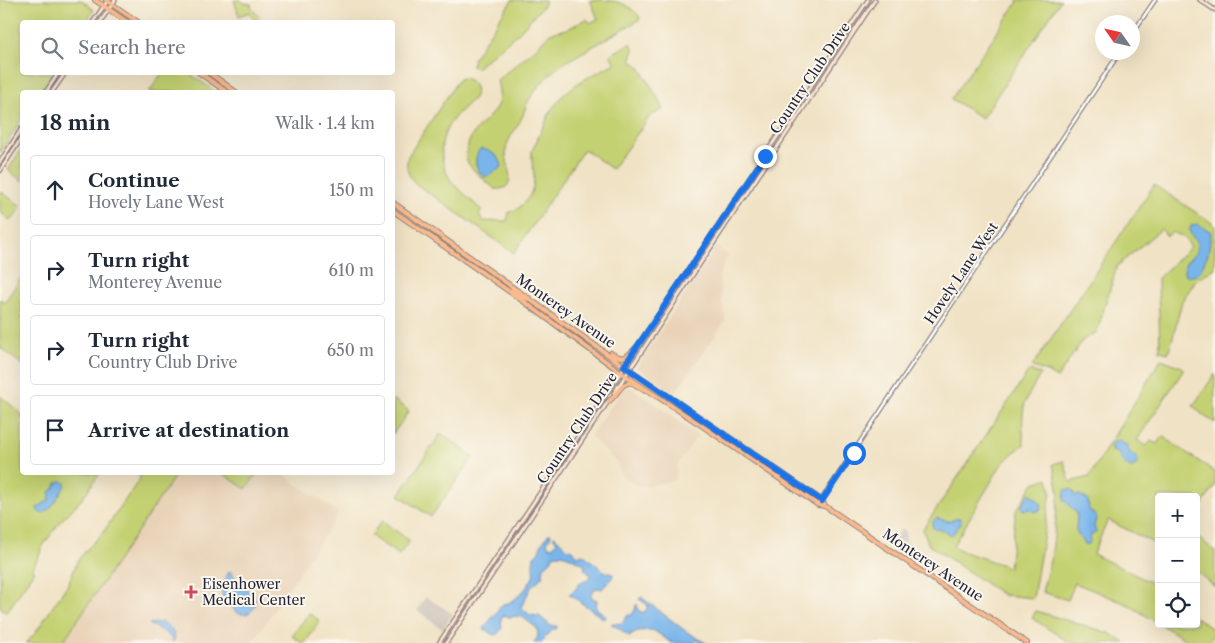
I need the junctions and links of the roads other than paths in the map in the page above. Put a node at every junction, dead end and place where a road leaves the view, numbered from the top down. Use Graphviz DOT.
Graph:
graph roads {
  1 [pos="96,0"];
  2 [pos="107,0"];
  3 [pos="868,0"];
  4 [pos="875,0"];
  5 [pos="1155,0"];
  6 [pos="1200,0"];
  7 [pos="114,2"];
  8 [pos="104,6"];
  9 [pos="109,10"];
  10 [pos="1215,10"];
  11 [pos="94,20"];
  12 [pos="102,20"];
  13 [pos="124,20"];
  14 [pos="136,20"];
  15 [pos="1140,22"];
  16 [pos="1115,60"];
  17 [pos="58,75"];
  18 [pos="64,75"];
  19 [pos="202,75"];
  20 [pos="212,75"];
  21 [pos="47,90"];
  22 [pos="53,90"];
  23 [pos="224,90"];
  24 [pos="233,90"];
  25 [pos="20,131"];
  26 [pos="20,140"];
  27 [pos="0,162"];
  28 [pos="0,171"];
  29 [pos="395,204"];
  30 [pos="395,212"];
  31 [pos="506,290"];
  32 [pos="528,298"];
  33 [pos="598,348"];
  34 [pos="636,348"];
  35 [pos="624,366"];
  36 [pos="630,370"];
  37 [pos="620,372"];
  38 [pos="626,376"];
  39 [pos="647,390"];
  40 [pos="609,401"];
  41 [pos="822,501"];
  42 [pos="818,506"];
  43 [pos="825,506"];
  44 [pos="455,619"];
  45 [pos="452,634"];
  46 [pos="439,643"];
  47 [pos="446,643"];
  48 [pos="1027,643"];
  1 -- 8 [label="main road"];
  2 -- 7 [label="main road"];
  2 -- 8 [label="main road"];
  3 -- 34 [label="main road, Country Club Drive"];
  4 -- 36 [label="main road, Country Club Drive"];
  5 -- 15 [label="street"];
  6 -- 10 [label="main road"];
  7 -- 9 [label="main road"];
  7 -- 14 [label="main road"];
  8 -- 9 [label="main road"];
  8 -- 11 [label="main road"];
  9 -- 12 [label="main road"];
  9 -- 13 [label="main road"];
  16 -- 41 [label="street, Hovely Lane West"];
  17 -- 21 [label="main road"];
  18 -- 22 [label="main road"];
  19 -- 23 [label="main road"];
  20 -- 24 [label="main road"];
  25 -- 27 [label="main road"];
  26 -- 28 [label="main road"];
  29 -- 32 [label="main road, Monterey Avenue"];
  30 -- 31 [label="main road, Monterey Avenue"];
  31 -- 32 [label="main road"];
  31 -- 37 [label="main road, Monterey Avenue"];
  32 -- 33 [label="main road, Monterey Avenue"];
  33 -- 34 [label="main road"];
  33 -- 35 [label="main road, Monterey Avenue"];
  34 -- 35 [label="main road, Country Club Drive"];
  35 -- 36 [label="main road, Monterey Avenue"];
  35 -- 37 [label="main road, Country Club Drive"];
  36 -- 38 [label="main road, Country Club Drive"];
  36 -- 41 [label="main road, Monterey Avenue"];
  37 -- 38 [label="main road, Monterey Avenue"];
  37 -- 44 [label="main road, Country Club Drive"];
  38 -- 39 [label="main road, Monterey Avenue"];
  38 -- 40 [label="main road, Country Club Drive"];
  39 -- 40 [label="main road"];
  39 -- 42 [label="main road, Monterey Avenue"];
  40 -- 45 [label="main road, Country Club Drive"];
  41 -- 42 [label="street, Hovely Lane West"];
  41 -- 43 [label="main road, Monterey Avenue"];
  42 -- 43 [label="main road"];
  43 -- 48 [label="main road, Monterey Avenue"];
  44 -- 45 [label="main road"];
  44 -- 46 [label="main road, Country Club Drive"];
  45 -- 47 [label="main road, Country Club Drive"];
}
